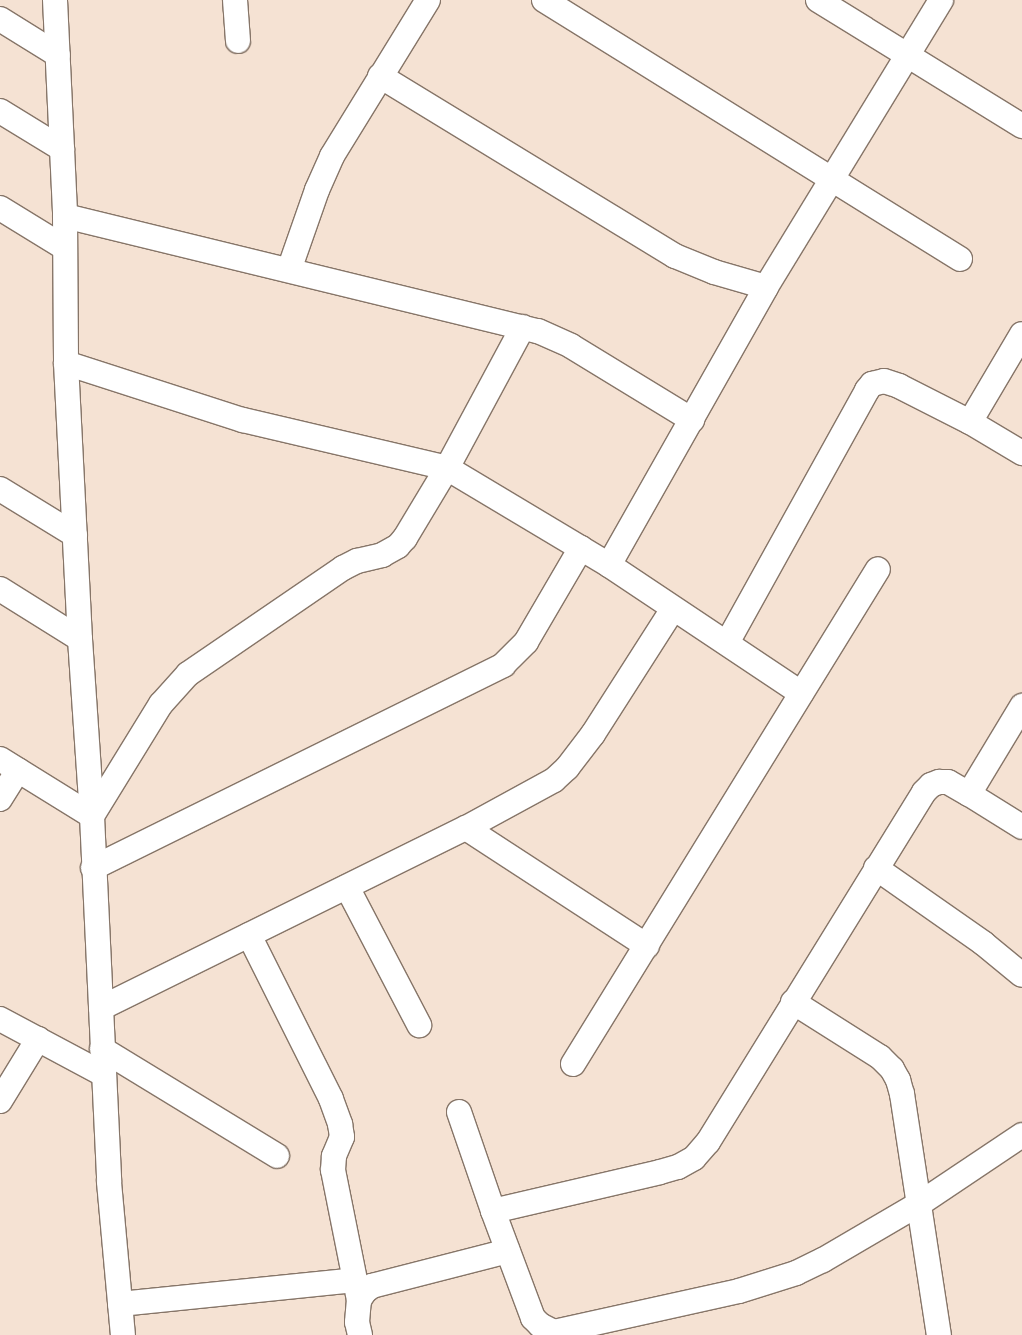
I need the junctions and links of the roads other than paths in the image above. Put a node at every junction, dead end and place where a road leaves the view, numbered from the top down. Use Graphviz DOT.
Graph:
graph roads {
  1 [pos="55,0"];
  2 [pos="235,0"];
  3 [pos="428,0"];
  4 [pos="544,0"];
  5 [pos="818,0"];
  6 [pos="941,0"];
  7 [pos="0,19"];
  8 [pos="238,41"];
  9 [pos="58,55"];
  10 [pos="908,56"];
  11 [pos="380,76"];
  12 [pos="0,110"];
  13 [pos="1022,126"];
  14 [pos="62,149"];
  15 [pos="831,180"];
  16 [pos="0,208"];
  17 [pos="66,216"];
  18 [pos="65,248"];
  19 [pos="960,259"];
  20 [pos="289,270"];
  21 [pos="766,287"];
  22 [pos="523,327"];
  23 [pos="1022,334"];
  24 [pos="66,362"];
  25 [pos="692,420"];
  26 [pos="970,422"];
  27 [pos="1022,453"];
  28 [pos="446,468"];
  29 [pos="0,489"];
  30 [pos="74,535"];
  31 [pos="581,548"];
  32 [pos="609,566"];
  33 [pos="878,569"];
  34 [pos="0,589"];
  35 [pos="673,609"];
  36 [pos="80,639"];
  37 [pos="726,643"];
  38 [pos="801,692"];
  39 [pos="1022,706"];
  40 [pos="9,765"];
  41 [pos="969,794"];
  42 [pos="0,799"];
  43 [pos="92,816"];
  44 [pos="1022,827"];
  45 [pos="466,828"];
  46 [pos="93,868"];
  47 [pos="876,868"];
  48 [pos="347,887"];
  49 [pos="249,935"];
  50 [pos="647,946"];
  51 [pos="1022,975"];
  52 [pos="793,1002"];
  53 [pos="101,1008"];
  54 [pos="0,1018"];
  55 [pos="419,1025"];
  56 [pos="38,1039"];
  57 [pos="102,1049"];
  58 [pos="573,1064"];
  59 [pos="103,1074"];
  60 [pos="0,1101"];
  61 [pos="459,1112"];
  62 [pos="1022,1135"];
  63 [pos="277,1156"];
  64 [pos="919,1204"];
  65 [pos="493,1212"];
  66 [pos="508,1251"];
  67 [pos="357,1290"];
  68 [pos="120,1304"];
  69 [pos="123,1335"];
  70 [pos="360,1335"];
  71 [pos="940,1335"];
  1 -- 9 [label="street"];
  2 -- 8 [label="street"];
  3 -- 11 [label="street"];
  4 -- 15 [label="street"];
  5 -- 10 [label="street"];
  6 -- 10 [label="street"];
  7 -- 9 [label="street"];
  9 -- 14 [label="street"];
  10 -- 13 [label="street"];
  10 -- 15 [label="street"];
  11 -- 20 [label="street"];
  11 -- 21 [label="street"];
  12 -- 14 [label="street"];
  14 -- 17 [label="street"];
  15 -- 19 [label="street"];
  15 -- 21 [label="street"];
  16 -- 18 [label="street"];
  17 -- 18 [label="street"];
  17 -- 20 [label="street"];
  18 -- 24 [label="street"];
  20 -- 22 [label="street"];
  21 -- 25 [label="street"];
  22 -- 25 [label="street"];
  22 -- 28 [label="street"];
  23 -- 26 [label="street"];
  24 -- 28 [label="street"];
  24 -- 30 [label="street"];
  25 -- 32 [label="street"];
  26 -- 27 [label="street"];
  26 -- 37 [label="street"];
  28 -- 31 [label="street"];
  28 -- 43 [label="street"];
  29 -- 30 [label="street"];
  30 -- 36 [label="street"];
  31 -- 32 [label="street"];
  31 -- 46 [label="street"];
  32 -- 35 [label="street"];
  33 -- 38 [label="street"];
  34 -- 36 [label="street"];
  35 -- 37 [label="street"];
  35 -- 45 [label="street"];
  36 -- 43 [label="street"];
  37 -- 38 [label="street"];
  38 -- 50 [label="street"];
  39 -- 41 [label="street"];
  40 -- 42 [label="street"];
  40 -- 43 [label="street"];
  41 -- 44 [label="street"];
  41 -- 47 [label="street"];
  43 -- 46 [label="street"];
  45 -- 48 [label="street"];
  45 -- 50 [label="street"];
  46 -- 53 [label="street"];
  47 -- 51 [label="street"];
  47 -- 52 [label="street"];
  48 -- 49 [label="street"];
  48 -- 55 [label="street"];
  49 -- 53 [label="street"];
  49 -- 67 [label="street"];
  50 -- 58 [label="street"];
  52 -- 64 [label="street"];
  52 -- 65 [label="street"];
  53 -- 57 [label="street"];
  54 -- 56 [label="street"];
  56 -- 59 [label="street"];
  56 -- 60 [label="street"];
  57 -- 59 [label="street"];
  57 -- 63 [label="street"];
  59 -- 68 [label="street"];
  61 -- 65 [label="street"];
  62 -- 64 [label="street"];
  64 -- 66 [label="street"];
  64 -- 71 [label="street"];
  65 -- 66 [label="street"];
  66 -- 67 [label="street"];
  67 -- 68 [label="street"];
  67 -- 70 [label="street"];
  68 -- 69 [label="street"];
}
